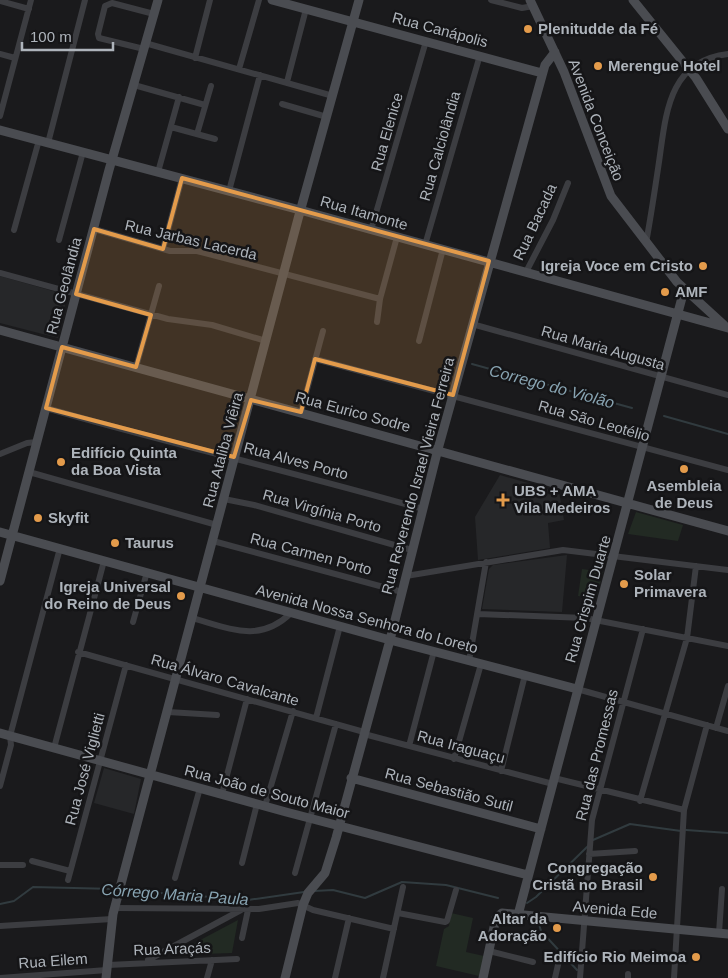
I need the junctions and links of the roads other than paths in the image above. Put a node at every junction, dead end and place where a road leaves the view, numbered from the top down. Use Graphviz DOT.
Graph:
graph roads {
  1 [pos="31,0"];
  2 [pos="86,0"];
  3 [pos="158,0"];
  4 [pos="210,0"];
  5 [pos="259,0"];
  6 [pos="272,0"];
  7 [pos="359,0"];
  8 [pos="491,0"];
  9 [pos="633,0"];
  10 [pos="0,1"];
  11 [pos="531,3"];
  12 [pos="29,9"];
  13 [pos="306,9"];
  14 [pos="154,14"];
  15 [pos="353,22"];
  16 [pos="426,41"];
  17 [pos="144,46"];
  18 [pos="555,52"];
  19 [pos="0,54"];
  20 [pos="728,54"];
  21 [pos="480,55"];
  22 [pos="16,58"];
  23 [pos="195,58"];
  24 [pos="239,69"];
  25 [pos="689,69"];
  26 [pos="542,73"];
  27 [pos="260,75"];
  28 [pos="287,82"];
  29 [pos="134,85"];
  30 [pos="211,86"];
  31 [pos="333,96"];
  32 [pos="179,97"];
  33 [pos="282,104"];
  34 [pos="206,105"];
  35 [pos="0,116"];
  36 [pos="327,117"];
  37 [pos="171,127"];
  38 [pos="728,129"];
  39 [pos="0,130"];
  40 [pos="197,134"];
  41 [pos="215,139"];
  42 [pos="44,141"];
  43 [pos="83,152"];
  44 [pos="112,160"];
  45 [pos="158,172"];
  46 [pos="182,178"];
  47 [pos="568,183"];
  48 [pos="229,191"];
  49 [pos="300,210"];
  50 [pos="94,229"];
  51 [pos="14,230"];
  52 [pos="371,230"];
  53 [pos="397,237"];
  54 [pos="59,240"];
  55 [pos="646,243"];
  56 [pos="425,244"];
  57 [pos="163,248"];
  58 [pos="443,249"];
  59 [pos="489,261"];
  60 [pos="526,272"];
  61 [pos="0,273"];
  62 [pos="283,275"];
  63 [pos="159,286"];
  64 [pos="685,290"];
  65 [pos="76,294"];
  66 [pos="380,299"];
  67 [pos="151,314"];
  68 [pos="678,315"];
  69 [pos="376,322"];
  70 [pos="472,324"];
  71 [pos="725,327"];
  72 [pos="0,330"];
  73 [pos="323,331"];
  74 [pos="266,341"];
  75 [pos="419,341"];
  76 [pos="62,346"];
  77 [pos="315,359"];
  78 [pos="136,367"];
  79 [pos="662,377"];
  80 [pos="453,395"];
  81 [pos="728,395"];
  82 [pos="251,400"];
  83 [pos="46,408"];
  84 [pos="301,412"];
  85 [pos="37,442"];
  86 [pos="644,448"];
  87 [pos="438,449"];
  88 [pos="0,454"];
  89 [pos="234,457"];
  90 [pos="728,470"];
  91 [pos="29,472"];
  92 [pos="224,499"];
  93 [pos="629,503"];
  94 [pos="423,509"];
  95 [pos="217,525"];
  96 [pos="728,531"];
  97 [pos="0,532"];
  98 [pos="13,535"];
  99 [pos="213,541"];
  100 [pos="60,548"];
  101 [pos="412,550"];
  102 [pos="615,556"];
  103 [pos="104,561"];
  104 [pos="486,562"];
  105 [pos="696,566"];
  106 [pos="728,570"];
  107 [pos="147,572"];
  108 [pos="406,576"];
  109 [pos="0,581"];
  110 [pos="200,588"];
  111 [pos="402,592"];
  112 [pos="291,612"];
  113 [pos="478,614"];
  114 [pos="192,618"];
  115 [pos="596,619"];
  116 [pos="133,622"];
  117 [pos="340,626"];
  118 [pos="643,629"];
  119 [pos="687,638"];
  120 [pos="390,640"];
  121 [pos="728,646"];
  122 [pos="434,651"];
  123 [pos="78,652"];
  124 [pos="470,661"];
  125 [pos="481,664"];
  126 [pos="126,665"];
  127 [pos="525,676"];
  128 [pos="176,679"];
  129 [pos="728,686"];
  130 [pos="577,689"];
  131 [pos="248,699"];
  132 [pos="623,702"];
  133 [pos="293,711"];
  134 [pos="168,712"];
  135 [pos="666,713"];
  136 [pos="217,715"];
  137 [pos="316,718"];
  138 [pos="336,724"];
  139 [pos="707,725"];
  140 [pos="716,728"];
  141 [pos="728,731"];
  142 [pos="0,733"];
  143 [pos="364,733"];
  144 [pos="10,736"];
  145 [pos="409,746"];
  146 [pos="54,748"];
  147 [pos="454,759"];
  148 [pos="100,761"];
  149 [pos="501,771"];
  150 [pos="151,775"];
  151 [pos="351,778"];
  152 [pos="554,781"];
  153 [pos="0,786"];
  154 [pos="200,788"];
  155 [pos="599,789"];
  156 [pos="222,794"];
  157 [pos="640,801"];
  158 [pos="261,805"];
  159 [pos="684,810"];
  160 [pos="310,818"];
  161 [pos="339,825"];
  162 [pos="540,829"];
  163 [pos="635,851"];
  164 [pos="590,854"];
  165 [pos="32,861"];
  166 [pos="242,863"];
  167 [pos="0,865"];
  168 [pos="23,865"];
  169 [pos="70,871"];
  170 [pos="295,873"];
  171 [pos="528,875"];
  172 [pos="175,878"];
  173 [pos="68,880"];
  174 [pos="403,887"];
  175 [pos="722,888"];
  176 [pos="456,890"];
  177 [pos="303,905"];
  178 [pos="115,908"];
  179 [pos="245,910"];
  180 [pos="398,913"];
  181 [pos="518,915"];
  182 [pos="349,918"];
  183 [pos="112,919"];
  184 [pos="586,922"];
  185 [pos="0,926"];
  186 [pos="394,929"];
  187 [pos="678,929"];
  188 [pos="723,934"];
  189 [pos="242,938"];
  190 [pos="489,951"];
  191 [pos="560,956"];
  192 [pos="237,959"];
  193 [pos="212,960"];
  194 [pos="145,962"];
  195 [pos="533,962"];
  196 [pos="107,971"];
  197 [pos="0,978"];
  198 [pos="207,978"];
  199 [pos="285,978"];
  200 [pos="335,978"];
  201 [pos="384,978"];
  202 [pos="483,978"];
  203 [pos="555,978"];
  204 [pos="580,978"];
  205 [pos="674,978"];
  1 -- 12 [label="street"];
  2 -- 42 [label="street"];
  3 -- 14 [label="street, Rua Geolândia"];
  4 -- 23 [label="street"];
  5 -- 24 [label="street"];
  6 -- 13 [label="street, Rua Canápolis"];
  7 -- 15 [label="street, Rua Ataliba Viêira"];
  8 -- 11 [label="street"];
  9 -- 25 [label="street"];
  10 -- 12 [label="street"];
  11 -- 18 [label="street, Avenida Conceição"];
  12 -- 22 [label="street"];
  13 -- 15 [label="street, Rua Canápolis"];
  13 -- 28 [label="street"];
  14 -- 17 [label="street, Rua Geolândia"];
  14 -- 17 [label="street"];
  15 -- 16 [label="street, Rua Canápolis"];
  15 -- 31 [label="street, Rua Ataliba Viêira"];
  16 -- 21 [label="street, Rua Canápolis"];
  16 -- 52 [label="street, Rua Elenice"];
  17 -- 23 [label="street"];
  17 -- 29 [label="street, Rua Geolândia"];
  18 -- 26 [label="street, Rua Reverendo Israel Vieira Ferreira"];
  18 -- 55 [label="street, Avenida Conceição"];
  19 -- 22 [label="street"];
  20 -- 25 [label="street"];
  21 -- 26 [label="street, Rua Canápolis"];
  21 -- 56 [label="street, Rua Calciolândia"];
  22 -- 35 [label="street"];
  23 -- 24 [label="street"];
  24 -- 27 [label="street"];
  25 -- 38 [label="street"];
  25 -- 55 [label="street"];
  26 -- 59 [label="street, Rua Reverendo Israel Vieira Ferreira"];
  27 -- 28 [label="street"];
  27 -- 48 [label="street"];
  28 -- 31 [label="street"];
  29 -- 32 [label="street"];
  29 -- 44 [label="street, Rua Geolândia"];
  30 -- 34 [label="street"];
  31 -- 36 [label="street, Rua Ataliba Viêira"];
  32 -- 34 [label="street"];
  32 -- 37 [label="street"];
  33 -- 36 [label="street"];
  34 -- 40 [label="street"];
  36 -- 49 [label="street, Rua Ataliba Viêira"];
  37 -- 40 [label="street"];
  37 -- 45 [label="street"];
  39 -- 42 [label="street, Rua Itamonte"];
  40 -- 41 [label="street"];
  42 -- 43 [label="street, Rua Itamonte"];
  42 -- 51 [label="street"];
  43 -- 44 [label="street, Rua Itamonte"];
  43 -- 54 [label="street"];
  44 -- 45 [label="street, Rua Itamonte"];
  44 -- 50 [label="street, Rua Geolândia"];
  45 -- 46 [label="street, Rua Itamonte"];
  46 -- 48 [label="street, Rua Itamonte"];
  46 -- 57 [label="street"];
  47 -- 60 [label="street, Rua Bacada"];
  48 -- 49 [label="street, Rua Itamonte"];
  49 -- 52 [label="street, Rua Itamonte"];
  49 -- 62 [label="street, Rua Ataliba Viêira"];
  50 -- 57 [label="street, Rua Jarbas Lacerda"];
  50 -- 65 [label="street, Rua Geolândia"];
  52 -- 53 [label="street, Rua Itamonte"];
  53 -- 56 [label="street, Rua Itamonte"];
  53 -- 66 [label="street"];
  55 -- 64 [label="street, Avenida Conceição"];
  56 -- 58 [label="street, Rua Itamonte"];
  57 -- 62 [label="street, Rua Jarbas Lacerda"];
  58 -- 59 [label="street, Rua Itamonte"];
  58 -- 75 [label="street"];
  59 -- 60 [label="street, Rua Itamonte"];
  59 -- 70 [label="street, Rua Reverendo Israel Vieira Ferreira"];
  60 -- 68 [label="street, Rua Itamonte"];
  61 -- 65 [label="street"];
  62 -- 66 [label="street, Rua Jarbas Lacerda"];
  62 -- 74 [label="street, Rua Ataliba Viêira"];
  63 -- 67 [label="street"];
  64 -- 68 [label="street, Rua Crispim Duarte"];
  64 -- 71 [label="street, Avenida Conceição"];
  65 -- 67 [label="street"];
  65 -- 76 [label="street, Rua Geolândia"];
  66 -- 69 [label="street"];
  67 -- 74 [label="street"];
  67 -- 78 [label="street"];
  68 -- 71 [label="street, Rua Itamonte"];
  68 -- 79 [label="street, Rua Crispim Duarte"];
  70 -- 79 [label="street, Rua Maria Augusta"];
  70 -- 80 [label="street, Rua Reverendo Israel Vieira Ferreira"];
  72 -- 76 [label="street, Rua Eurico Sodre"];
  73 -- 77 [label="street"];
  74 -- 82 [label="street, Rua Ataliba Viêira"];
  76 -- 78 [label="street, Rua Eurico Sodre"];
  76 -- 83 [label="street, Rua Geolândia"];
  77 -- 80 [label="street, Rua São Leotélio"];
  77 -- 84 [label="street"];
  78 -- 82 [label="street, Rua Eurico Sodre"];
  79 -- 81 [label="street, Rua Maria Augusta"];
  79 -- 86 [label="street, Rua Crispim Duarte"];
  80 -- 86 [label="street, Rua São Leotélio"];
  80 -- 87 [label="street, Rua Reverendo Israel Vieira Ferreira"];
  82 -- 84 [label="street, Rua Eurico Sodre"];
  82 -- 89 [label="street, Rua Ataliba Viêira"];
  83 -- 85 [label="street, Rua Geolândia"];
  83 -- 89 [label="street, Rua Alves Porto"];
  84 -- 87 [label="street, Rua Eurico Sodre"];
  85 -- 88 [label="street"];
  85 -- 91 [label="street, Rua Geolândia"];
  86 -- 90 [label="street, Rua São Leotélio"];
  86 -- 93 [label="street, Rua Crispim Duarte"];
  87 -- 93 [label="street, Rua Eurico Sodre"];
  87 -- 94 [label="street, Rua Reverendo Israel Vieira Ferreira"];
  89 -- 92 [label="street, Rua Ataliba Viêira"];
  89 -- 94 [label="street, Rua Alves Porto"];
  91 -- 95 [label="street"];
  91 -- 98 [label="street, Rua Geolândia"];
  92 -- 95 [label="street, Rua Ataliba Viêira"];
  92 -- 101 [label="street, Rua Virgínia Porto"];
  93 -- 96 [label="street, Rua Eurico Sodre"];
  93 -- 102 [label="street, Rua Crispim Duarte"];
  94 -- 101 [label="street, Rua Reverendo Israel Vieira Ferreira"];
  95 -- 99 [label="street, Rua Ataliba Viêira"];
  97 -- 98 [label="street, Avenida Nossa Senhora do Loreto"];
  98 -- 100 [label="street, Avenida Nossa Senhora do Loreto"];
  98 -- 109 [label="street, Rua Geolândia"];
  99 -- 110 [label="street, Rua Ataliba Viêira"];
  99 -- 111 [label="street, Rua Carmen Porto"];
  100 -- 103 [label="street, Avenida Nossa Senhora do Loreto"];
  100 -- 144 [label="street"];
  101 -- 108 [label="street, Rua Reverendo Israel Vieira Ferreira"];
  102 -- 104 [label="street"];
  102 -- 105 [label="street"];
  102 -- 115 [label="street, Rua Crispim Duarte"];
  103 -- 107 [label="street, Avenida Nossa Senhora do Loreto"];
  103 -- 123 [label="street"];
  104 -- 108 [label="street"];
  104 -- 113 [label="street"];
  105 -- 106 [label="street"];
  105 -- 119 [label="street"];
  107 -- 110 [label="street, Avenida Nossa Senhora do Loreto"];
  107 -- 116 [label="street"];
  108 -- 111 [label="street, Rua Reverendo Israel Vieira Ferreira"];
  110 -- 112 [label="street, Avenida Nossa Senhora do Loreto"];
  110 -- 114 [label="street, Rua Ataliba Viêira"];
  111 -- 120 [label="street, Rua Reverendo Israel Vieira Ferreira"];
  112 -- 114 [label="street"];
  112 -- 117 [label="street, Avenida Nossa Senhora do Loreto"];
  113 -- 115 [label="street"];
  113 -- 124 [label="street"];
  114 -- 128 [label="street, Rua Ataliba Viêira"];
  115 -- 118 [label="street"];
  115 -- 130 [label="street, Rua Crispim Duarte"];
  117 -- 120 [label="street, Avenida Nossa Senhora do Loreto"];
  117 -- 137 [label="street"];
  118 -- 119 [label="street"];
  118 -- 132 [label="street, Rua das Promessas"];
  119 -- 121 [label="street"];
  119 -- 135 [label="street"];
  120 -- 122 [label="street, Avenida Nossa Senhora do Loreto"];
  120 -- 143 [label="street, Rua Reverendo Israel Vieira Ferreira"];
  122 -- 124 [label="street, Avenida Nossa Senhora do Loreto"];
  122 -- 145 [label="street"];
  123 -- 126 [label="street, Rua Álvaro Cavalcante"];
  123 -- 146 [label="street"];
  124 -- 125 [label="street, Avenida Nossa Senhora do Loreto"];
  125 -- 127 [label="street, Avenida Nossa Senhora do Loreto"];
  125 -- 147 [label="street"];
  126 -- 128 [label="street, Rua Álvaro Cavalcante"];
  126 -- 148 [label="street, Rua José Viglietti"];
  127 -- 130 [label="street, Avenida Nossa Senhora do Loreto"];
  127 -- 149 [label="street"];
  128 -- 131 [label="street, Rua Álvaro Cavalcante"];
  128 -- 134 [label="street, Rua Ataliba Viêira"];
  129 -- 140 [label="street"];
  130 -- 132 [label="street, Avenida Nossa Senhora do Loreto"];
  130 -- 152 [label="street, Rua Crispim Duarte"];
  131 -- 133 [label="street, Rua Álvaro Cavalcante"];
  131 -- 156 [label="street"];
  132 -- 135 [label="street, Avenida Nossa Senhora do Loreto"];
  132 -- 155 [label="street, Rua das Promessas"];
  133 -- 137 [label="street, Rua Álvaro Cavalcante"];
  133 -- 158 [label="street"];
  134 -- 136 [label="street"];
  134 -- 150 [label="street, Rua Ataliba Viêira"];
  135 -- 139 [label="street, Avenida Nossa Senhora do Loreto"];
  135 -- 157 [label="street"];
  137 -- 138 [label="street, Rua Álvaro Cavalcante"];
  138 -- 143 [label="street, Rua Álvaro Cavalcante"];
  138 -- 160 [label="street"];
  139 -- 140 [label="street, Avenida Nossa Senhora do Loreto"];
  139 -- 159 [label="street"];
  140 -- 141 [label="street, Avenida Nossa Senhora do Loreto"];
  142 -- 144 [label="street, Rua João de Souto Maior"];
  143 -- 145 [label="street, Rua Iraguaçu"];
  143 -- 151 [label="street, Rua Reverendo Israel Vieira Ferreira"];
  144 -- 146 [label="street, Rua João de Souto Maior"];
  144 -- 153 [label="street"];
  145 -- 147 [label="street, Rua Iraguaçu"];
  146 -- 148 [label="street, Rua João de Souto Maior"];
  147 -- 149 [label="street, Rua Iraguaçu"];
  148 -- 150 [label="street, Rua João de Souto Maior"];
  148 -- 169 [label="street, Rua José Viglietti"];
  149 -- 152 [label="street, Rua Iraguaçu"];
  150 -- 154 [label="street, Rua João de Souto Maior"];
  150 -- 178 [label="street, Rua Ataliba Viêira"];
  151 -- 161 [label="street, Rua Reverendo Israel Vieira Ferreira"];
  151 -- 162 [label="street, Rua Sebastião Sutil"];
  152 -- 155 [label="street, Rua Iraguaçu"];
  152 -- 162 [label="street, Rua Crispim Duarte"];
  154 -- 156 [label="street, Rua João de Souto Maior"];
  154 -- 172 [label="street"];
  155 -- 157 [label="street, Rua Iraguaçu"];
  155 -- 164 [label="street, Rua das Promessas"];
  156 -- 158 [label="street, Rua João de Souto Maior"];
  157 -- 159 [label="street, Rua Iraguaçu"];
  158 -- 160 [label="street, Rua João de Souto Maior"];
  158 -- 166 [label="street"];
  159 -- 187 [label="street"];
  160 -- 161 [label="street, Rua João de Souto Maior"];
  160 -- 170 [label="street"];
  161 -- 171 [label="street, Rua João de Souto Maior"];
  161 -- 177 [label="street, Rua Reverendo Israel Vieira Ferreira"];
  162 -- 171 [label="street, Rua Crispim Duarte"];
  163 -- 164 [label="street"];
  164 -- 184 [label="street, Rua das Promessas"];
  165 -- 169 [label="street"];
  167 -- 168 [label="street"];
  169 -- 173 [label="street, Rua José Viglietti"];
  171 -- 181 [label="street, Rua Crispim Duarte"];
  174 -- 180 [label="street"];
  175 -- 188 [label="street"];
  176 -- 180 [label="street"];
  177 -- 179 [label="street"];
  177 -- 182 [label="street"];
  177 -- 199 [label="street, Rua Reverendo Israel Vieira Ferreira"];
  178 -- 179 [label="street"];
  178 -- 183 [label="street, Rua Ataliba Viêira"];
  179 -- 189 [label="street"];
  179 -- 194 [label="street"];
  180 -- 186 [label="street"];
  181 -- 184 [label="street, Avenida Ede"];
  181 -- 190 [label="street, Avenida Ede"];
  182 -- 186 [label="street"];
  182 -- 200 [label="street"];
  183 -- 185 [label="street"];
  183 -- 196 [label="street, Rua Ataliba Viêira"];
  184 -- 187 [label="street, Avenida Ede"];
  184 -- 204 [label="street, Rua das Promessas"];
  186 -- 201 [label="street"];
  187 -- 188 [label="street, Avenida Ede"];
  187 -- 205 [label="street"];
  190 -- 195 [label="street"];
  190 -- 202 [label="street"];
  191 -- 203 [label="street"];
  192 -- 193 [label="street, Rua Araçás"];
  193 -- 194 [label="street, Rua Araçás"];
  193 -- 198 [label="street"];
  194 -- 196 [label="street, Rua Araçás"];
  196 -- 197 [label="street, Rua Eilem"];
}
